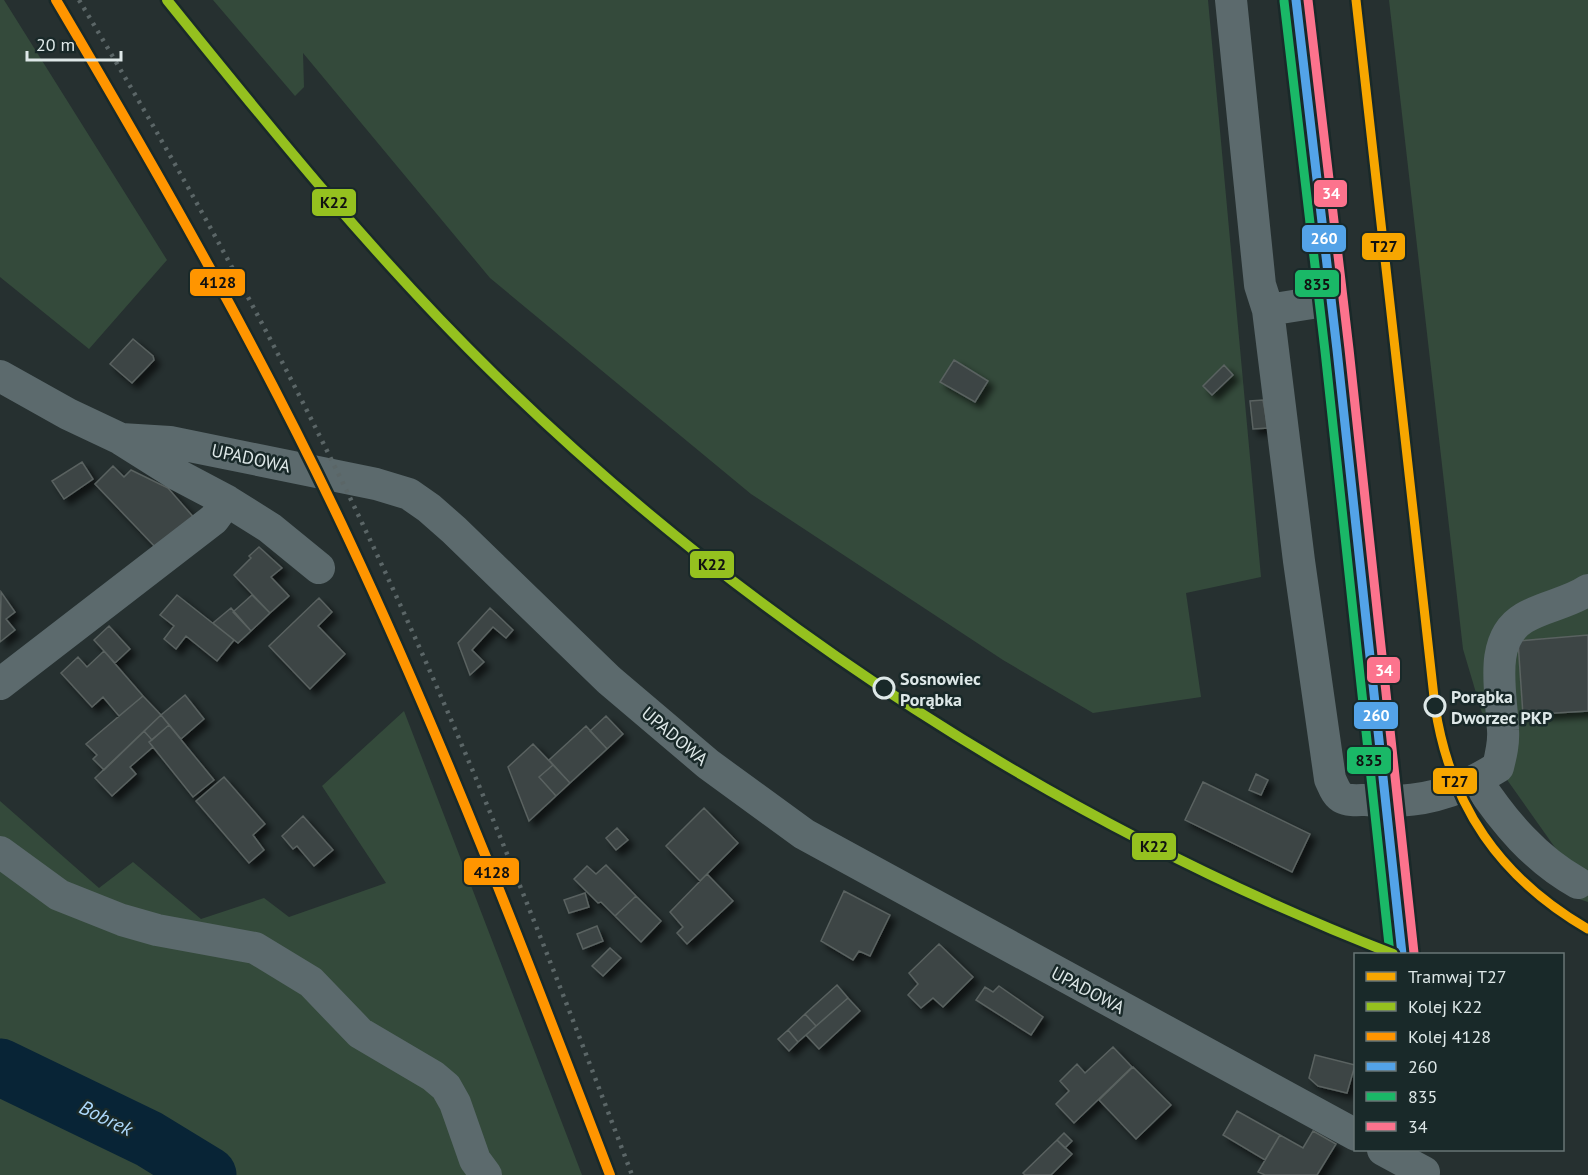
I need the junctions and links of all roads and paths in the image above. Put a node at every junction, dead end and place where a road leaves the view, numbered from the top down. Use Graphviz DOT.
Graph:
graph roads {
  1 [pos="1231,0"];
  2 [pos="1296,0"];
  3 [pos="1331,300"];
  4 [pos="1268,310"];
  5 [pos="0,376"];
  6 [pos="121,440"];
  7 [pos="227,501"];
  8 [pos="319,568"];
  9 [pos="1588,590"];
  10 [pos="0,684"];
  11 [pos="1477,781"];
  12 [pos="1387,802"];
  13 [pos="0,852"];
  14 [pos="1578,883"];
  15 [pos="1402,953"];
  16 [pos="1354,1134"];
  17 [pos="1388,1151"];
  18 [pos="1423,1165"];
  19 [pos="486,1175"];
  1 -- 4 [label="street"];
  2 -- 3 [label="street"];
  3 -- 4 [label="street"];
  3 -- 12 [label="street"];
  4 -- 12 [label="street"];
  5 -- 6 [label="street, UPADOWA"];
  6 -- 7 [label="street"];
  6 -- 16 [label="street, UPADOWA"];
  7 -- 8 [label="street"];
  7 -- 10 [label="street"];
  9 -- 11 [label="street"];
  11 -- 12 [label="street"];
  11 -- 14 [label="street"];
  12 -- 15 [label="street"];
  13 -- 19 [label="street"];
  17 -- 18 [label="street"];
}
